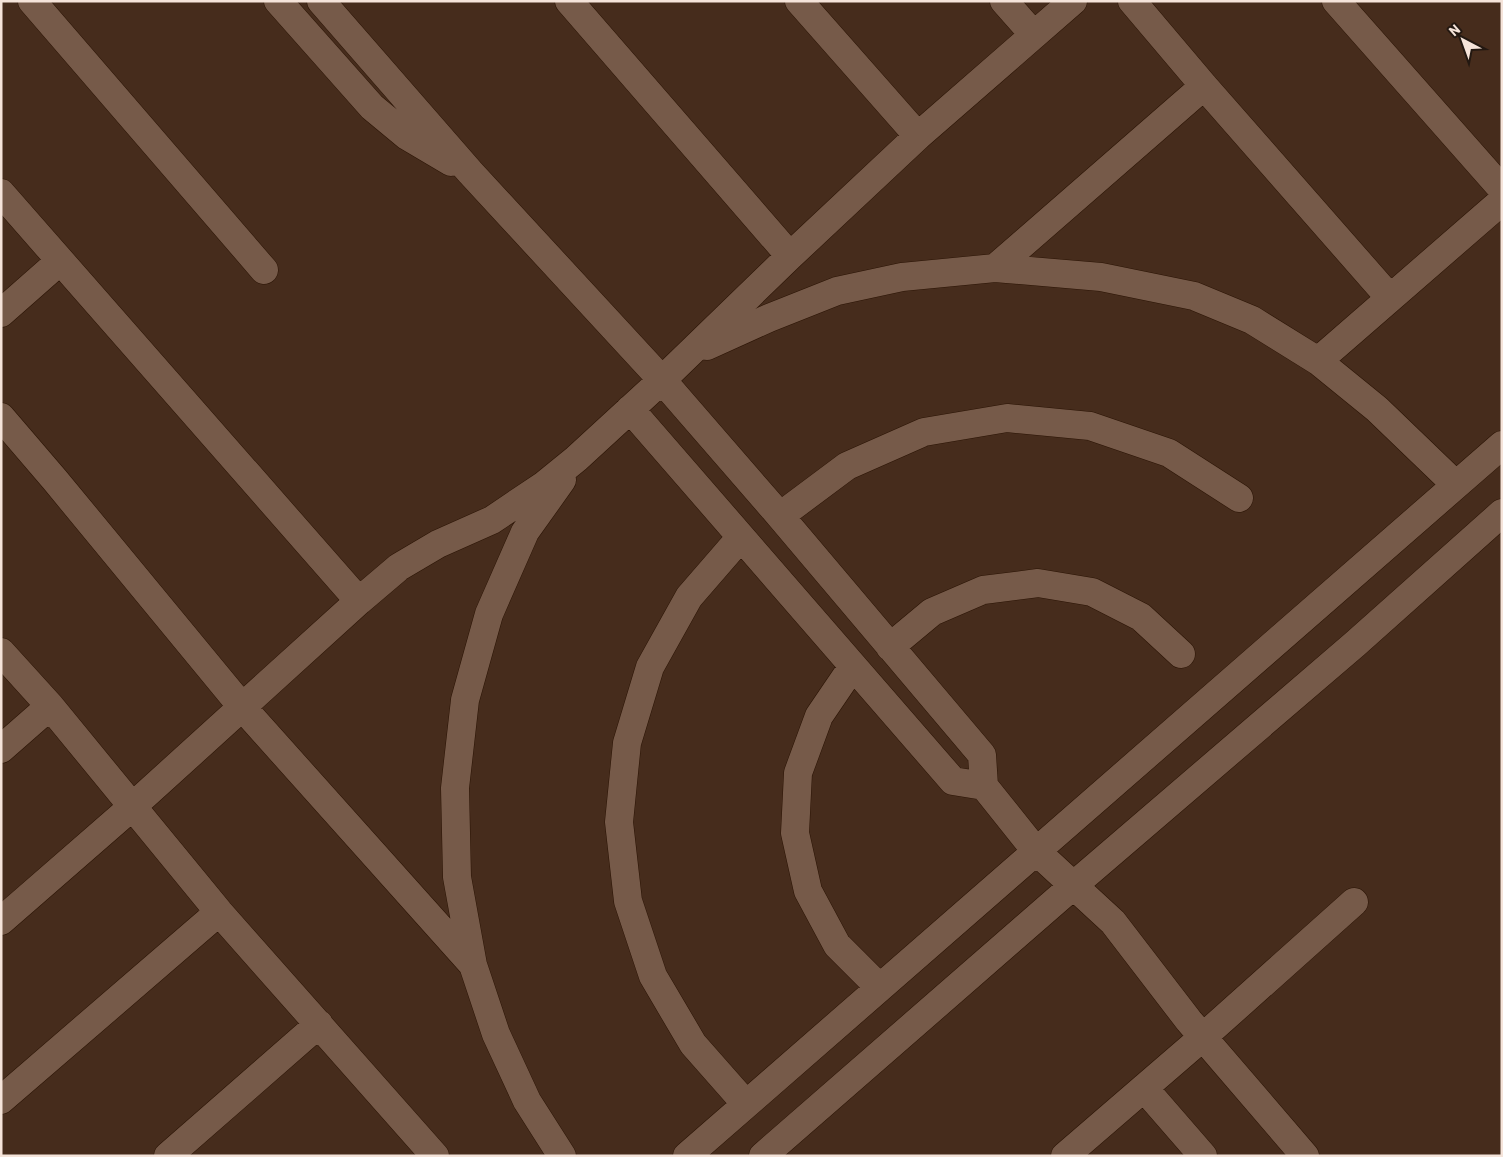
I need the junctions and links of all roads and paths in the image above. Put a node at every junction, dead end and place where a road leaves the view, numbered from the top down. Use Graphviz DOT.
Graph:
graph roads {
  1 [pos="32,1"];
  2 [pos="278,1"];
  3 [pos="321,1"];
  4 [pos="569,1"];
  5 [pos="799,1"];
  6 [pos="1004,1"];
  7 [pos="1073,1"];
  8 [pos="1132,1"];
  9 [pos="1336,1"];
  10 [pos="1034,35"];
  11 [pos="1204,86"];
  12 [pos="918,136"];
  13 [pos="470,172"];
  14 [pos="1502,190"];
  15 [pos="1,193"];
  16 [pos="1502,200"];
  17 [pos="790,256"];
  18 [pos="60,261"];
  19 [pos="995,268"];
  20 [pos="264,270"];
  21 [pos="1390,298"];
  22 [pos="1,313"];
  23 [pos="687,355"];
  24 [pos="1318,360"];
  25 [pos="662,380"];
  26 [pos="630,409"];
  27 [pos="1,418"];
  28 [pos="1502,445"];
  29 [pos="576,459"];
  30 [pos="1456,485"];
  31 [pos="1239,498"];
  32 [pos="1502,513"];
  33 [pos="780,516"];
  34 [pos="740,537"];
  35 [pos="359,601"];
  36 [pos="890,647"];
  37 [pos="1,652"];
  38 [pos="1182,654"];
  39 [pos="854,666"];
  40 [pos="50,706"];
  41 [pos="243,708"];
  42 [pos="1,749"];
  43 [pos="984,786"];
  44 [pos="133,806"];
  45 [pos="1036,851"];
  46 [pos="1074,885"];
  47 [pos="1354,902"];
  48 [pos="219,912"];
  49 [pos="1,921"];
  50 [pos="473,965"];
  51 [pos="879,987"];
  52 [pos="318,1024"];
  53 [pos="1203,1037"];
  54 [pos="1144,1088"];
  55 [pos="1,1100"];
  56 [pos="746,1103"];
  57 [pos="421,1151"];
  58 [pos="168,1156"];
  59 [pos="562,1156"];
  60 [pos="687,1156"];
  61 [pos="763,1156"];
  62 [pos="1065,1156"];
  63 [pos="1202,1156"];
  64 [pos="1305,1156"];
  1 -- 20 [label="street"];
  2 -- 13 [label="street"];
  3 -- 13 [label="street"];
  4 -- 17 [label="street"];
  5 -- 12 [label="street"];
  6 -- 10 [label="street"];
  7 -- 10 [label="street"];
  8 -- 11 [label="street"];
  9 -- 14 [label="street"];
  10 -- 12 [label="street"];
  11 -- 19 [label="street"];
  11 -- 21 [label="street"];
  12 -- 17 [label="street"];
  13 -- 25 [label="street"];
  15 -- 18 [label="street"];
  16 -- 21 [label="street"];
  17 -- 23 [label="street"];
  18 -- 22 [label="street"];
  18 -- 35 [label="street"];
  19 -- 23 [label="street"];
  19 -- 24 [label="street"];
  21 -- 24 [label="street"];
  23 -- 25 [label="street"];
  24 -- 30 [label="street"];
  25 -- 26 [label="street"];
  25 -- 33 [label="street"];
  26 -- 29 [label="street"];
  26 -- 34 [label="street"];
  27 -- 41 [label="street"];
  28 -- 30 [label="street"];
  29 -- 35 [label="street"];
  29 -- 50 [label="street"];
  30 -- 45 [label="street"];
  31 -- 33 [label="street"];
  32 -- 46 [label="street"];
  33 -- 36 [label="street"];
  34 -- 39 [label="street"];
  34 -- 56 [label="street"];
  35 -- 41 [label="street"];
  36 -- 38 [label="street"];
  36 -- 43 [label="street"];
  37 -- 40 [label="street"];
  39 -- 43 [label="street"];
  39 -- 51 [label="street"];
  40 -- 42 [label="street"];
  40 -- 44 [label="street"];
  41 -- 44 [label="street"];
  41 -- 50 [label="street"];
  43 -- 45 [label="street"];
  44 -- 48 [label="street"];
  44 -- 49 [label="street"];
  45 -- 46 [label="street"];
  45 -- 51 [label="street"];
  46 -- 53 [label="street"];
  46 -- 61 [label="street"];
  47 -- 53 [label="street"];
  48 -- 52 [label="street"];
  48 -- 55 [label="street"];
  50 -- 59 [label="street"];
  51 -- 56 [label="street"];
  52 -- 57 [label="street"];
  52 -- 58 [label="street"];
  53 -- 54 [label="street"];
  53 -- 64 [label="street"];
  54 -- 62 [label="street"];
  54 -- 63 [label="street"];
  56 -- 60 [label="street"];
}
